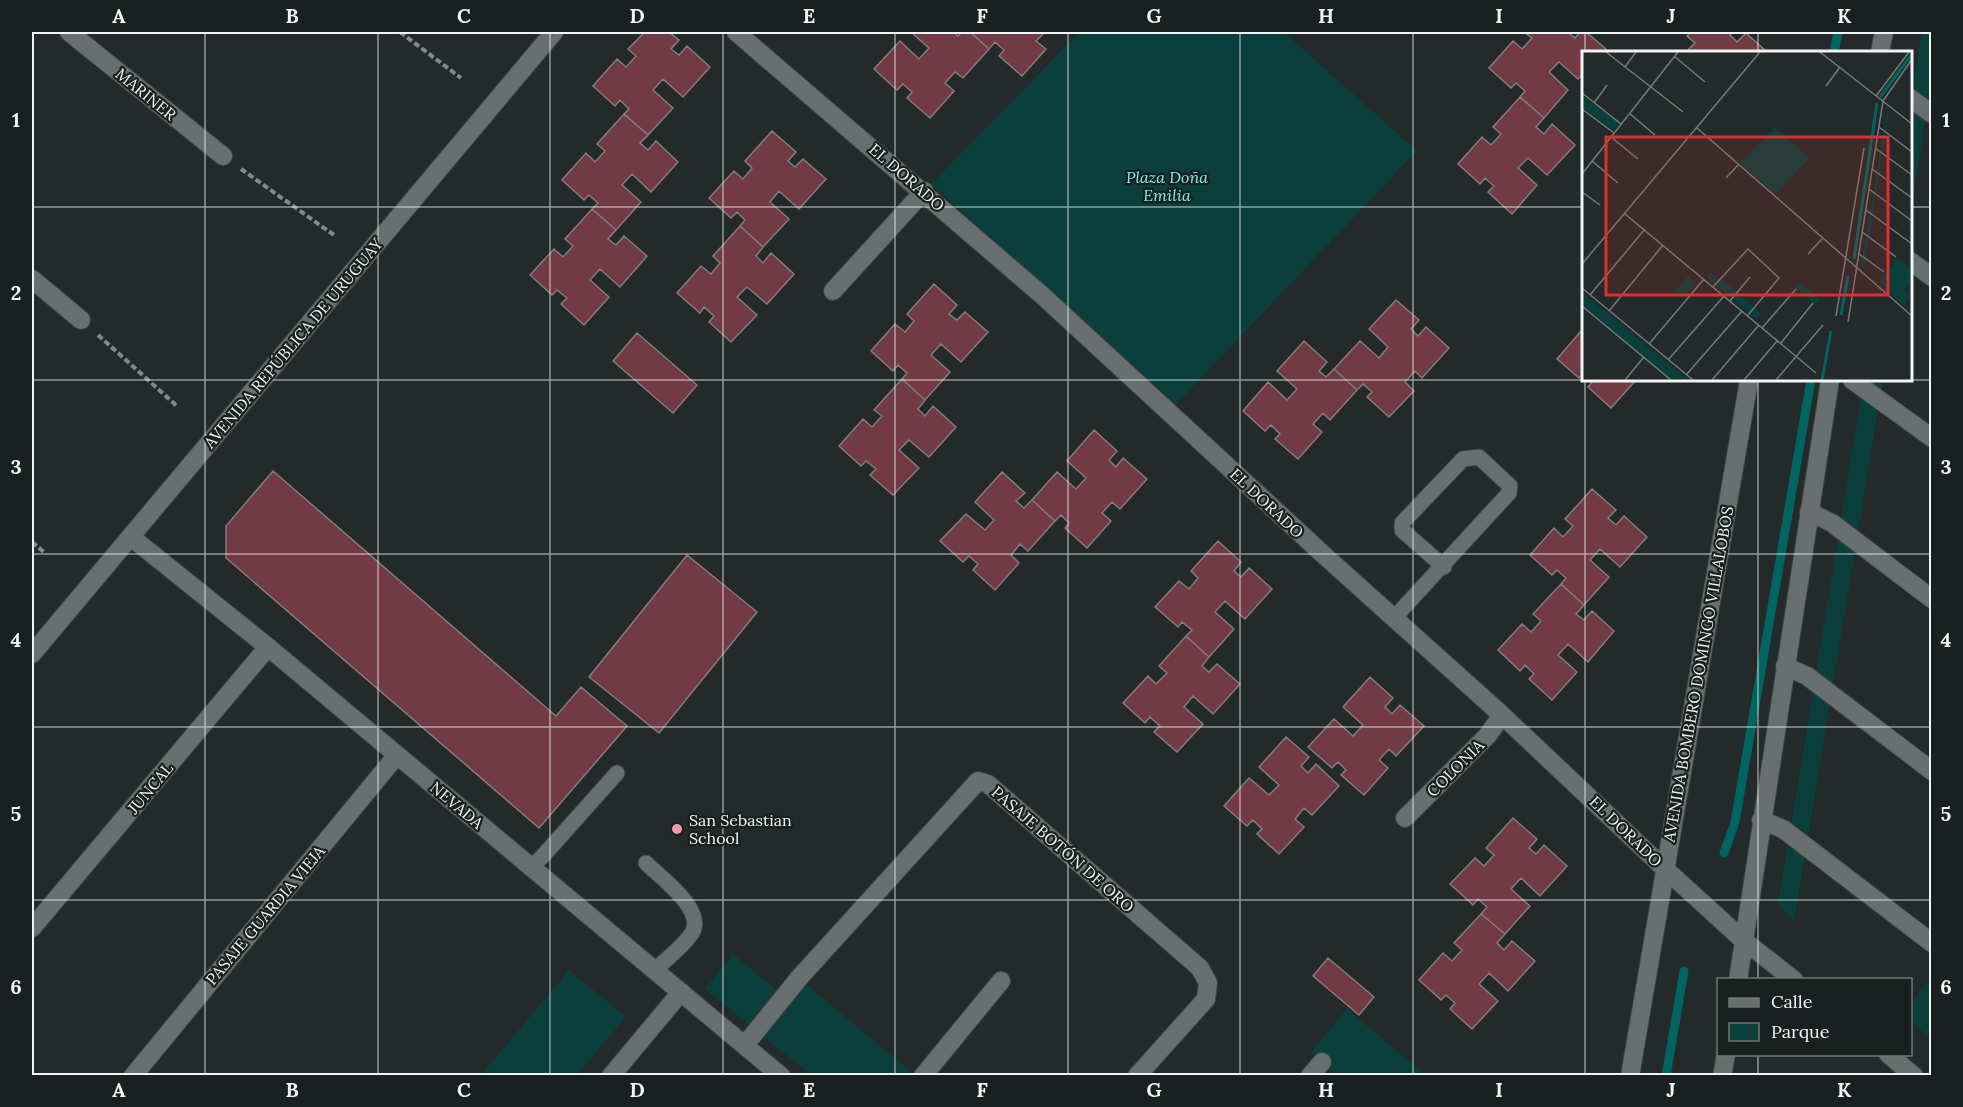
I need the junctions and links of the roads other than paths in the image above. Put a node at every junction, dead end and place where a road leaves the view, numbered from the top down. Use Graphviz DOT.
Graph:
graph roads {
  1 [pos="69,32"];
  2 [pos="554,32"];
  3 [pos="736,32"];
  4 [pos="1884,32"];
  5 [pos="1881,51"];
  6 [pos="1912,99"];
  7 [pos="1932,114"];
  8 [pos="223,156"];
  9 [pos="924,191"];
  10 [pos="1912,262"];
  11 [pos="1932,277"];
  12 [pos="32,279"];
  13 [pos="833,291"];
  14 [pos="81,320"];
  15 [pos="1749,381"];
  16 [pos="1830,381"];
  17 [pos="1853,381"];
  18 [pos="1932,438"];
  19 [pos="1809,512"];
  20 [pos="131,537"];
  21 [pos="1444,567"];
  22 [pos="1932,599"];
  23 [pos="1394,618"];
  24 [pos="268,647"];
  25 [pos="32,654"];
  26 [pos="1785,666"];
  27 [pos="1503,715"];
  28 [pos="397,755"];
  29 [pos="1932,771"];
  30 [pos="617,773"];
  31 [pos="1405,818"];
  32 [pos="1761,820"];
  33 [pos="646,862"];
  34 [pos="531,867"];
  35 [pos="1664,868"];
  36 [pos="32,928"];
  37 [pos="1743,940"];
  38 [pos="1932,943"];
  39 [pos="655,970"];
  40 [pos="1738,978"];
  41 [pos="1791,978"];
  42 [pos="1001,981"];
  43 [pos="681,992"];
  44 [pos="745,1045"];
  45 [pos="1726,1056"];
  46 [pos="1890,1056"];
  47 [pos="133,1076"];
  48 [pos="611,1076"];
  49 [pos="781,1076"];
  50 [pos="923,1076"];
  51 [pos="1137,1076"];
  52 [pos="1630,1076"];
  53 [pos="1722,1076"];
  54 [pos="1914,1076"];
  1 -- 8 [label="street, MARINER"];
  2 -- 20 [label="street, AVENIDA REPÚBLICA DE URUGUAY"];
  3 -- 9 [label="street, EL DORADO"];
  4 -- 5 [label="street"];
  6 -- 7 [label="street"];
  9 -- 13 [label="street"];
  9 -- 23 [label="street, EL DORADO"];
  10 -- 11 [label="street"];
  12 -- 14 [label="street"];
  15 -- 35 [label="street, AVENIDA BOMBERO DOMINGO VILLALOBOS"];
  16 -- 19 [label="street"];
  17 -- 18 [label="street"];
  19 -- 22 [label="street"];
  19 -- 26 [label="street"];
  20 -- 24 [label="street, NEVADA"];
  20 -- 25 [label="street, AVENIDA REPÚBLICA DE URUGUAY"];
  21 -- 21 [label="lane"];
  21 -- 23 [label="lane"];
  23 -- 27 [label="street, EL DORADO"];
  24 -- 28 [label="street, NEVADA"];
  24 -- 36 [label="street, JUNCAL"];
  26 -- 29 [label="street"];
  26 -- 32 [label="street"];
  27 -- 31 [label="street, COLONIA"];
  27 -- 35 [label="street, EL DORADO"];
  28 -- 34 [label="street, NEVADA"];
  28 -- 47 [label="street, PASAJE GUARDIA VIEJA"];
  30 -- 34 [label="lane"];
  32 -- 37 [label="street"];
  32 -- 38 [label="street"];
  33 -- 39 [label="lane"];
  34 -- 39 [label="street, NEVADA"];
  35 -- 37 [label="street, EL DORADO"];
  35 -- 52 [label="street, AVENIDA BOMBERO DOMINGO VILLALOBOS"];
  37 -- 40 [label="street"];
  37 -- 41 [label="street, EL DORADO"];
  39 -- 43 [label="street, NEVADA"];
  42 -- 50 [label="street"];
  43 -- 44 [label="street, NEVADA"];
  43 -- 48 [label="street"];
  44 -- 49 [label="street, NEVADA"];
  44 -- 51 [label="street, PASAJE BOTÓN DE ORO"];
  45 -- 53 [label="street"];
  46 -- 54 [label="street"];
}
